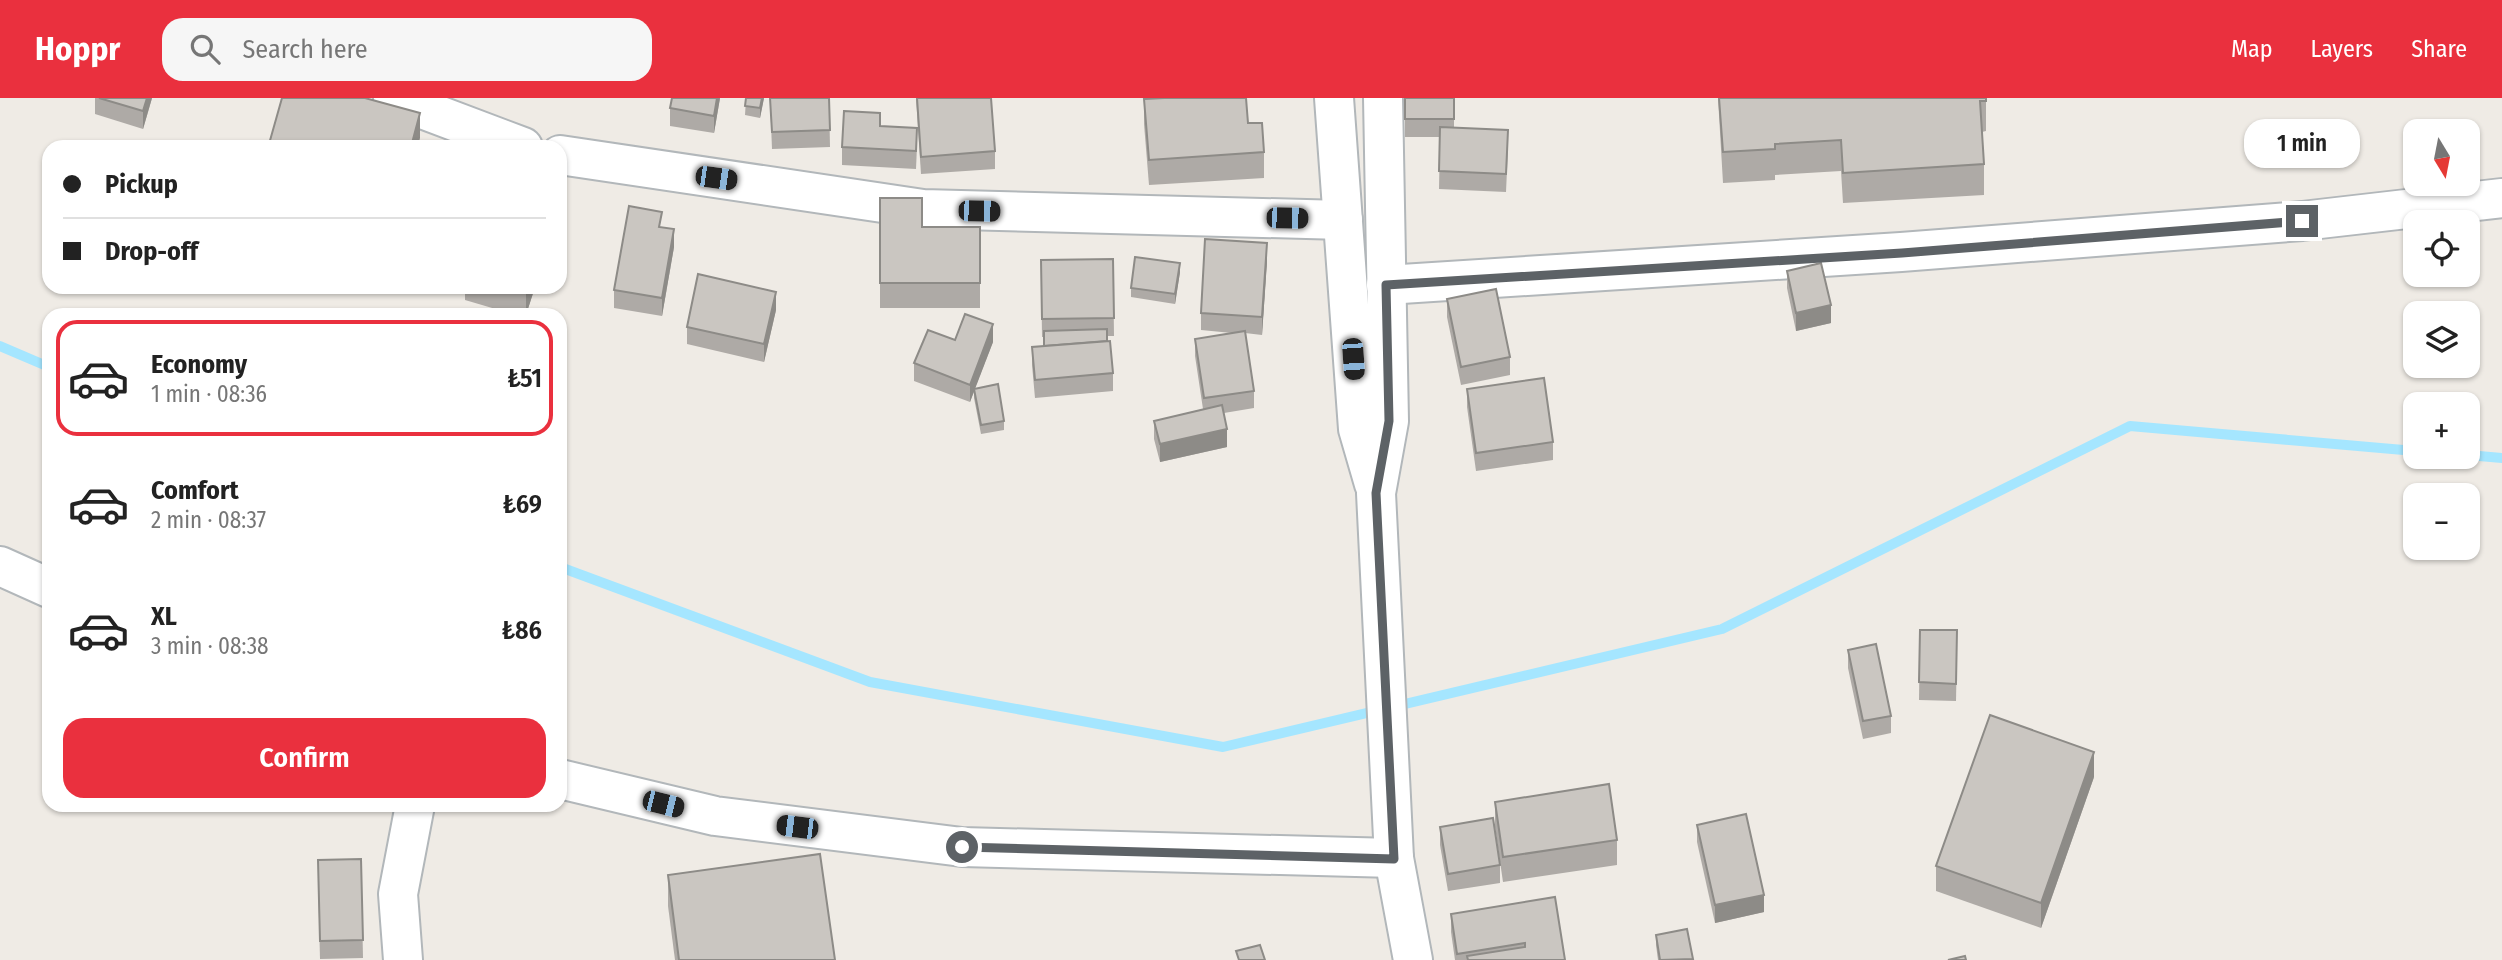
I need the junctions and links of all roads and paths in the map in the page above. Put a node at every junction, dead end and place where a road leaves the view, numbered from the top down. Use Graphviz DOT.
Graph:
graph roads {
  1 [pos="393,98"];
  2 [pos="1334,98"];
  3 [pos="1383,98"];
  4 [pos="504,140"];
  5 [pos="567,156"];
  6 [pos="2502,198"];
  7 [pos="1343,220"];
  8 [pos="1386,221"];
  9 [pos="1386,285"];
  10 [pos="1348,289"];
  11 [pos="1376,493"];
  12 [pos="0,566"];
  13 [pos="42,585"];
  14 [pos="567,781"];
  15 [pos="414,812"];
  16 [pos="1394,859"];
  17 [pos="403,960"];
  18 [pos="1413,960"];
  1 -- 4 [label="street"];
  2 -- 7 [label="street"];
  3 -- 8 [label="street"];
  5 -- 7 [label="street"];
  6 -- 9 [label="street"];
  7 -- 8 [label="street"];
  7 -- 10 [label="street"];
  8 -- 9 [label="street"];
  9 -- 10 [label="street"];
  9 -- 11 [label="street"];
  10 -- 11 [label="street"];
  11 -- 16 [label="street"];
  12 -- 13 [label="street"];
  14 -- 16 [label="street"];
  15 -- 17 [label="street"];
  16 -- 18 [label="street"];
}
